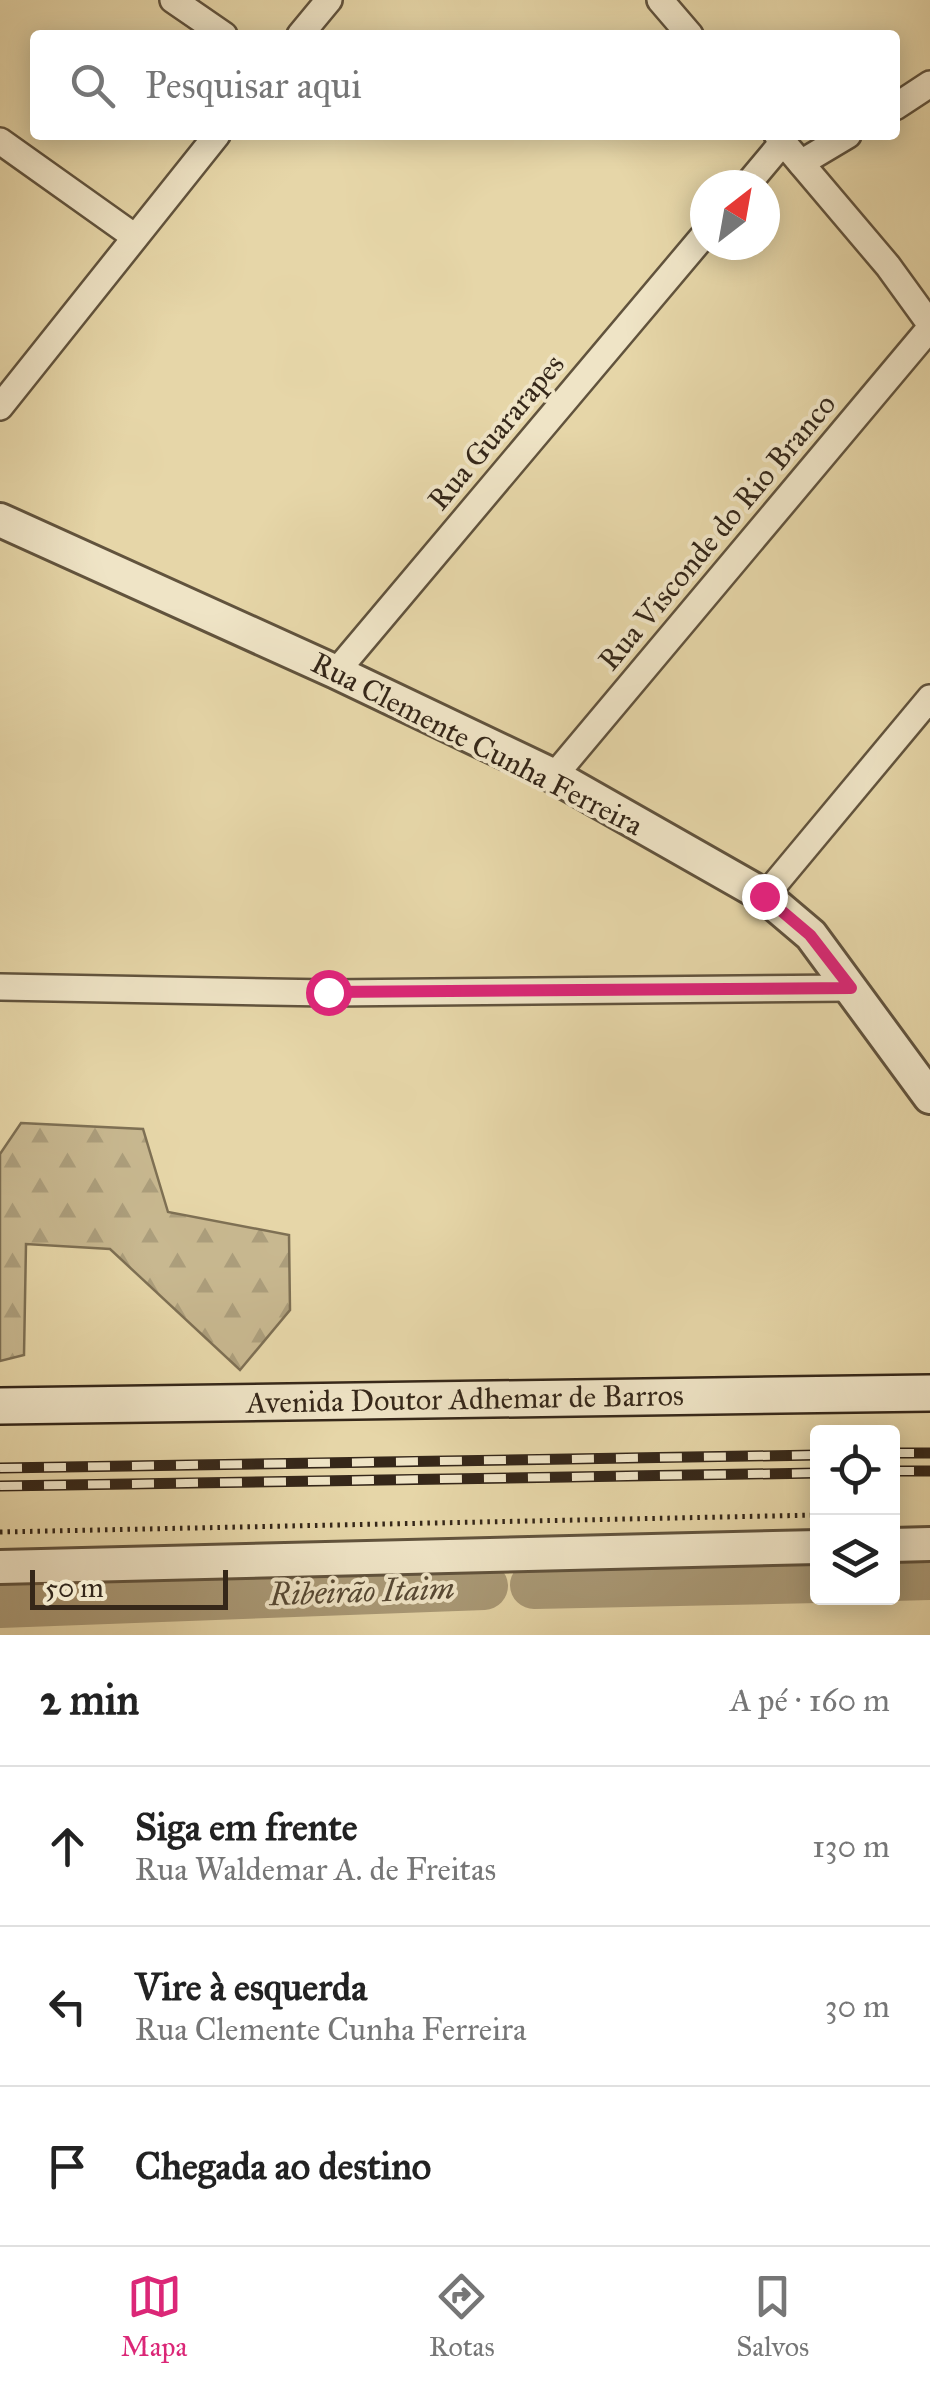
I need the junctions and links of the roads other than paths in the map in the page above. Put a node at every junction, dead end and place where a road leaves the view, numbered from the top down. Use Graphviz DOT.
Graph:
graph roads {
  1 [pos="173,0"];
  2 [pos="329,0"];
  3 [pos="660,0"];
  4 [pos="217,30"];
  5 [pos="304,30"];
  6 [pos="686,30"];
  7 [pos="930,84"];
  8 [pos="900,104"];
  9 [pos="214,140"];
  10 [pos="779,140"];
  11 [pos="782,140"];
  12 [pos="840,140"];
  13 [pos="0,141"];
  14 [pos="801,164"];
  15 [pos="757,170"];
  16 [pos="135,237"];
  17 [pos="690,252"];
  18 [pos="930,326"];
  19 [pos="0,407"];
  20 [pos="0,520"];
  21 [pos="336,672"];
  22 [pos="930,698"];
  23 [pos="554,776"];
  24 [pos="764,896"];
  25 [pos="0,987"];
  26 [pos="851,988"];
  27 [pos="930,1097"];
  28 [pos="930,1393"];
  29 [pos="0,1406"];
  30 [pos="930,1544"];
  31 [pos="900,1545"];
  32 [pos="810,1547"];
  33 [pos="0,1567"];
  1 -- 4 [label="street"];
  2 -- 5 [label="street"];
  3 -- 6 [label="street"];
  7 -- 8 [label="street"];
  9 -- 16 [label="street"];
  10 -- 15 [label="street"];
  11 -- 14 [label="street"];
  12 -- 14 [label="street"];
  13 -- 16 [label="street"];
  14 -- 18 [label="street"];
  16 -- 19 [label="street"];
  17 -- 21 [label="street, Rua Guararapes"];
  18 -- 23 [label="street, Rua Visconde do Rio Branco"];
  20 -- 21 [label="street, Rua Clemente Cunha Ferreira"];
  21 -- 23 [label="street, Rua Clemente Cunha Ferreira"];
  22 -- 24 [label="street"];
  23 -- 24 [label="street, Rua Clemente Cunha Ferreira"];
  24 -- 26 [label="street, Rua Clemente Cunha Ferreira"];
  25 -- 26 [label="street"];
  26 -- 27 [label="street, Rua Clemente Cunha Ferreira"];
  28 -- 29 [label="main road, Avenida Doutor Adhemar de Barros"];
  30 -- 31 [label="street"];
  32 -- 33 [label="street"];
}
